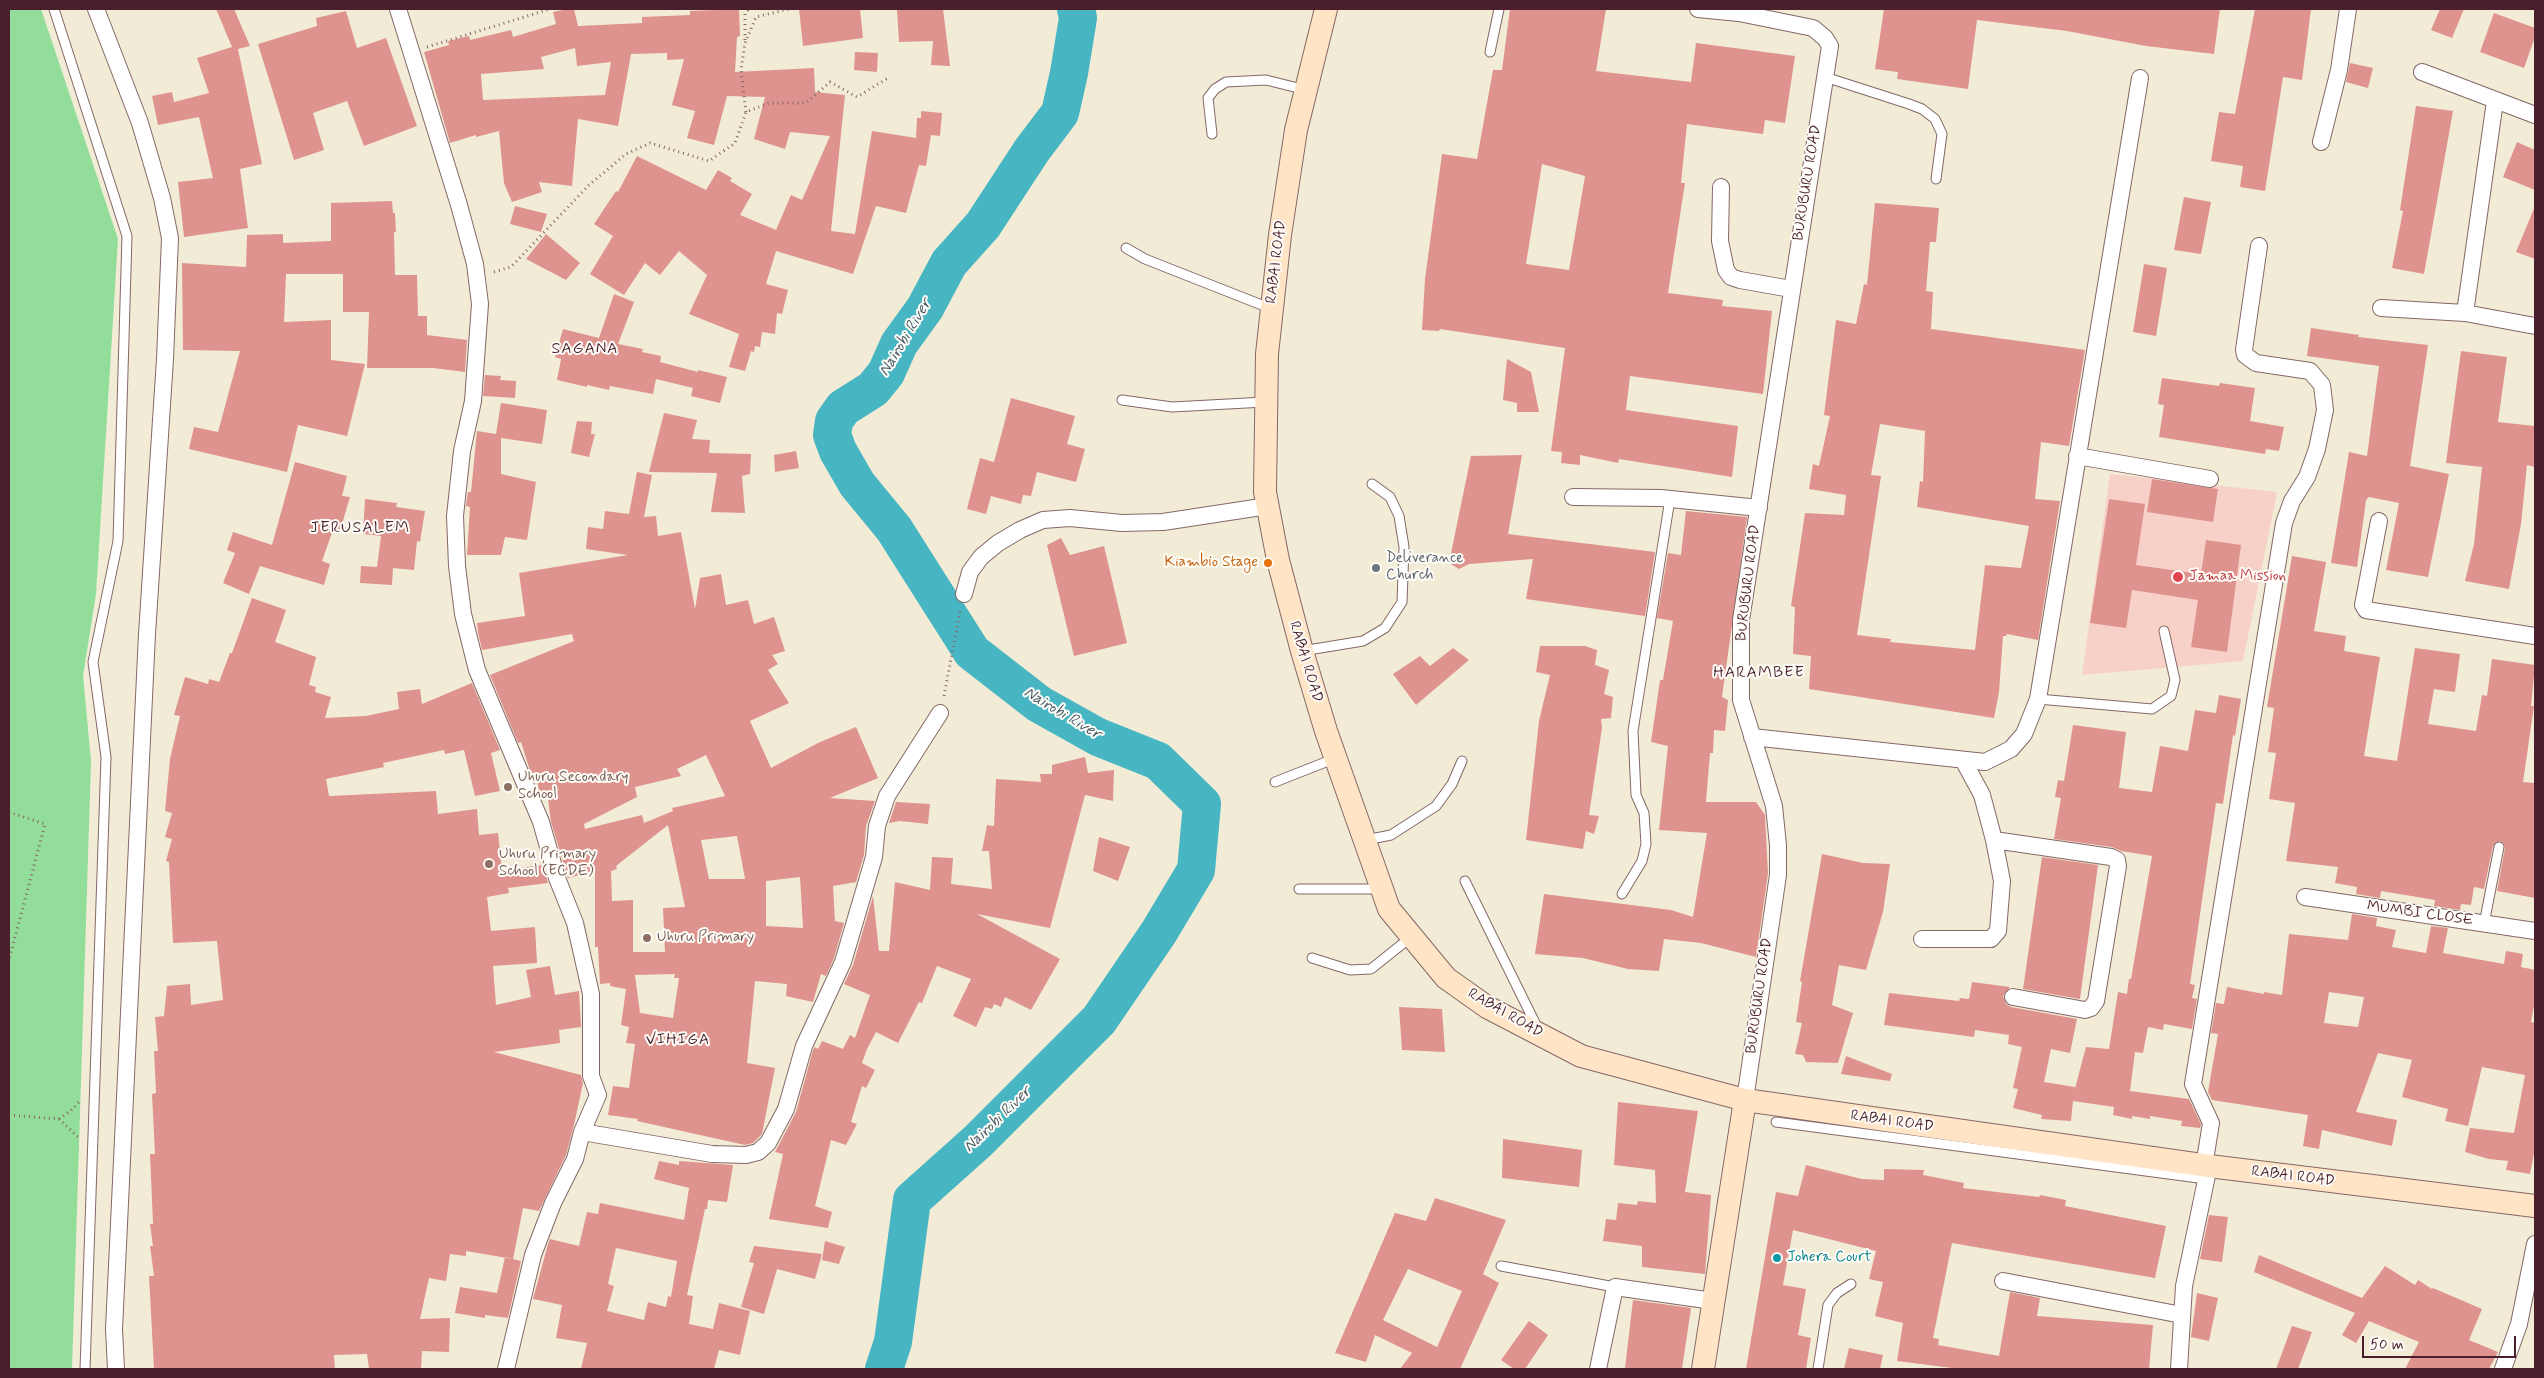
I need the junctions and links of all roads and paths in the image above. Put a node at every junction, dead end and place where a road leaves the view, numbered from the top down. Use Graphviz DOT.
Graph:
graph roads {
  1 [pos="54,9"];
  2 [pos="96,9"];
  3 [pos="398,9"];
  4 [pos="550,9"];
  5 [pos="749,9"];
  6 [pos="789,9"];
  7 [pos="1326,9"];
  8 [pos="1499,9"];
  9 [pos="1698,9"];
  10 [pos="2348,9"];
  11 [pos="1740,11"];
  12 [pos="745,43"];
  13 [pos="1490,52"];
  14 [pos="411,55"];
  15 [pos="2422,72"];
  16 [pos="1825,76"];
  17 [pos="888,78"];
  18 [pos="2140,78"];
  19 [pos="1306,90"];
  20 [pos="2494,101"];
  21 [pos="746,112"];
  22 [pos="2535,115"];
  23 [pos="1212,134"];
  24 [pos="2321,142"];
  25 [pos="1936,179"];
  26 [pos="1721,188"];
  27 [pos="2259,246"];
  28 [pos="1126,248"];
  29 [pos="477,277"];
  30 [pos="1791,289"];
  31 [pos="2381,308"];
  32 [pos="1272,309"];
  33 [pos="2465,313"];
  34 [pos="2535,326"];
  35 [pos="1122,400"];
  36 [pos="1265,402"];
  37 [pos="2077,456"];
  38 [pos="2210,479"];
  39 [pos="1372,484"];
  40 [pos="1573,497"];
  41 [pos="1670,499"];
  42 [pos="1268,506"];
  43 [pos="1759,508"];
  44 [pos="2379,521"];
  45 [pos="964,594"];
  46 [pos="2164,631"];
  47 [pos="2535,636"];
  48 [pos="1302,652"];
  49 [pos="2038,699"];
  50 [pos="940,713"];
  51 [pos="1752,737"];
  52 [pos="1336,758"];
  53 [pos="1963,760"];
  54 [pos="1462,761"];
  55 [pos="1275,782"];
  56 [pos="9,812"];
  57 [pos="1366,840"];
  58 [pos="1994,840"];
  59 [pos="2499,847"];
  60 [pos="1465,881"];
  61 [pos="1299,889"];
  62 [pos="1383,890"];
  63 [pos="1622,894"];
  64 [pos="2305,897"];
  65 [pos="2484,924"];
  66 [pos="2535,931"];
  67 [pos="1411,937"];
  68 [pos="1922,939"];
  69 [pos="1312,958"];
  70 [pos="9,960"];
  71 [pos="2013,997"];
  72 [pos="1541,1035"];
  73 [pos="1745,1100"];
  74 [pos="9,1115"];
  75 [pos="1776,1122"];
  76 [pos="582,1132"];
  77 [pos="92,1157"];
  78 [pos="2206,1170"];
  79 [pos="2535,1206"];
  80 [pos="2535,1244"];
  81 [pos="1502,1266"];
  82 [pos="2003,1281"];
  83 [pos="1851,1284"];
  84 [pos="1616,1287"];
  85 [pos="1713,1301"];
  86 [pos="2182,1315"];
  87 [pos="85,1369"];
  88 [pos="116,1369"];
  89 [pos="506,1369"];
  90 [pos="1598,1369"];
  91 [pos="1703,1369"];
  92 [pos="1818,1369"];
  93 [pos="2179,1369"];
  94 [pos="2502,1369"];
  1 -- 77 [label="lane"];
  2 -- 88 [label="street"];
  3 -- 14 [label="street"];
  4 -- 14 [label="path"];
  5 -- 12 [label="path"];
  6 -- 12 [label="path"];
  7 -- 19 [label="main road, RABAI ROAD"];
  8 -- 13 [label="lane"];
  9 -- 11 [label="street"];
  10 -- 24 [label="street"];
  11 -- 16 [label="street, BURUBURU ROAD"];
  12 -- 21 [label="path"];
  14 -- 29 [label="street"];
  15 -- 20 [label="street"];
  16 -- 25 [label="lane"];
  16 -- 30 [label="street, BURUBURU ROAD"];
  17 -- 21 [label="path"];
  18 -- 37 [label="street"];
  19 -- 23 [label="lane"];
  19 -- 32 [label="main road, RABAI ROAD"];
  20 -- 22 [label="street"];
  20 -- 33 [label="street"];
  21 -- 29 [label="path"];
  26 -- 30 [label="street"];
  27 -- 78 [label="street"];
  28 -- 32 [label="lane"];
  29 -- 76 [label="street"];
  30 -- 43 [label="street, BURUBURU ROAD"];
  31 -- 33 [label="street"];
  32 -- 36 [label="main road, RABAI ROAD"];
  33 -- 34 [label="street"];
  35 -- 36 [label="lane"];
  36 -- 42 [label="main road, RABAI ROAD"];
  37 -- 38 [label="street"];
  37 -- 49 [label="street"];
  39 -- 48 [label="lane"];
  40 -- 41 [label="street"];
  41 -- 43 [label="street"];
  41 -- 63 [label="lane"];
  42 -- 45 [label="street"];
  42 -- 48 [label="main road, RABAI ROAD"];
  43 -- 51 [label="street, BURUBURU ROAD"];
  44 -- 47 [label="street"];
  45 -- 50 [label="path"];
  46 -- 49 [label="lane"];
  48 -- 52 [label="main road, RABAI ROAD"];
  49 -- 53 [label="street"];
  50 -- 76 [label="street"];
  51 -- 53 [label="street"];
  51 -- 73 [label="street, BURUBURU ROAD"];
  52 -- 55 [label="lane"];
  52 -- 57 [label="main road, RABAI ROAD"];
  53 -- 58 [label="street"];
  54 -- 57 [label="lane"];
  56 -- 70 [label="path"];
  57 -- 62 [label="main road, RABAI ROAD"];
  58 -- 68 [label="street"];
  58 -- 71 [label="street"];
  59 -- 65 [label="lane"];
  60 -- 72 [label="lane"];
  61 -- 62 [label="lane"];
  62 -- 67 [label="main road, RABAI ROAD"];
  64 -- 65 [label="street, MUMBI CLOSE"];
  65 -- 66 [label="street, MUMBI CLOSE"];
  67 -- 69 [label="lane"];
  67 -- 72 [label="main road, RABAI ROAD"];
  72 -- 73 [label="main road, RABAI ROAD"];
  73 -- 78 [label="main road, RABAI ROAD"];
  73 -- 85 [label="main road, BURUBURU ROAD"];
  74 -- 77 [label="path"];
  75 -- 78 [label="lane"];
  76 -- 89 [label="street"];
  77 -- 87 [label="lane"];
  78 -- 79 [label="main road, RABAI ROAD"];
  78 -- 86 [label="street"];
  80 -- 94 [label="street"];
  81 -- 84 [label="lane"];
  82 -- 86 [label="street"];
  83 -- 92 [label="lane"];
  84 -- 85 [label="street"];
  84 -- 90 [label="street"];
  85 -- 91 [label="main road, BURUBURU ROAD"];
  86 -- 93 [label="street"];
}
